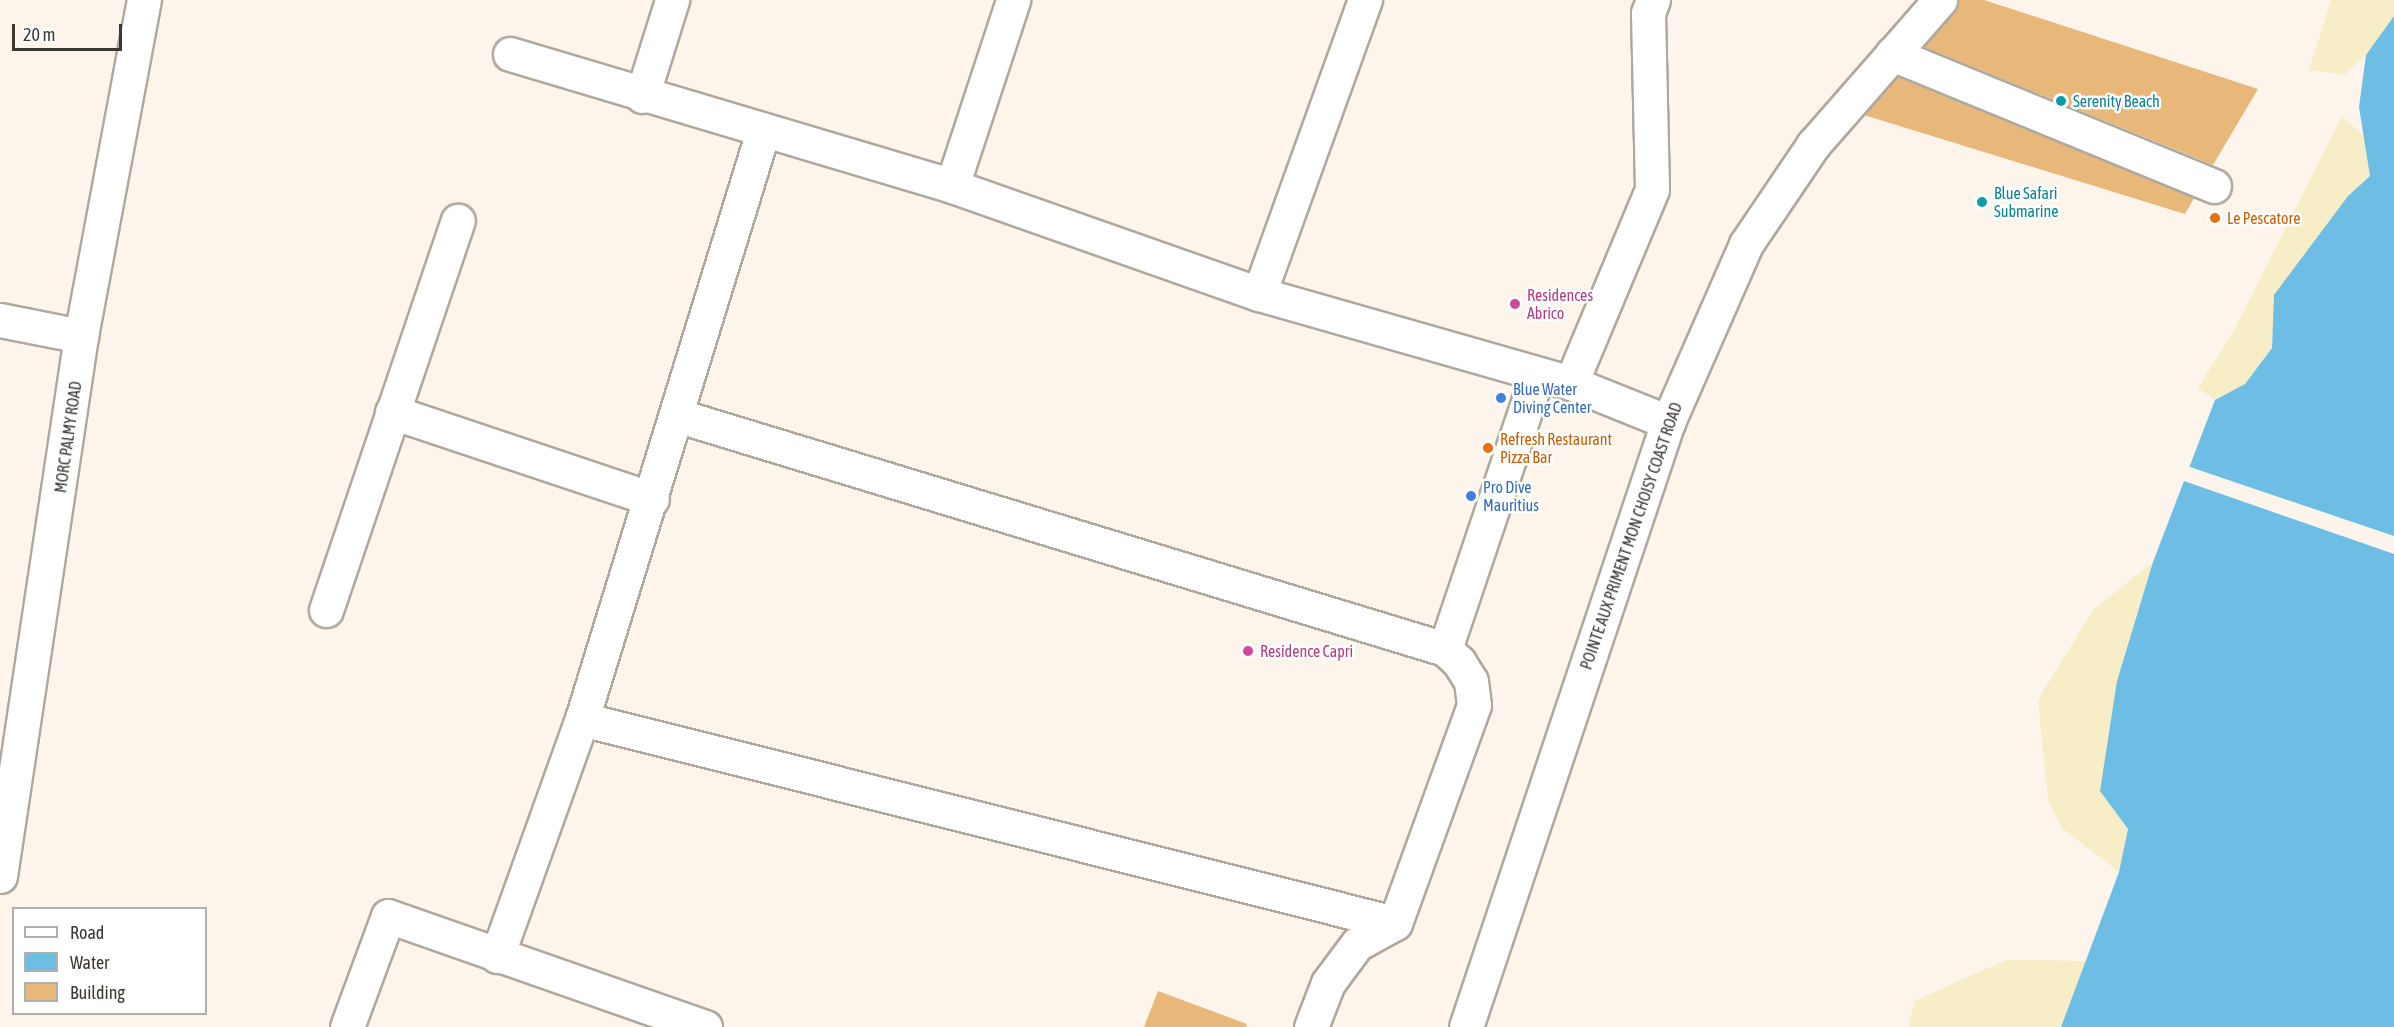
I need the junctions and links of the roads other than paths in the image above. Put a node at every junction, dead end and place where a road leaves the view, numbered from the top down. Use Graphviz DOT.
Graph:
graph roads {
  1 [pos="144,0"];
  2 [pos="672,0"];
  3 [pos="1013,0"];
  4 [pos="1365,0"];
  5 [pos="1653,0"];
  6 [pos="1940,0"];
  7 [pos="510,54"];
  8 [pos="1892,54"];
  9 [pos="642,96"];
  10 [pos="763,131"];
  11 [pos="952,186"];
  12 [pos="2214,186"];
  13 [pos="458,221"];
  14 [pos="1259,294"];
  15 [pos="0,320"];
  16 [pos="81,336"];
  17 [pos="1537,376"];
  18 [pos="1571,382"];
  19 [pos="392,412"];
  20 [pos="679,416"];
  21 [pos="1668,422"];
  22 [pos="652,499"];
  23 [pos="326,610"];
  24 [pos="1445,649"];
  25 [pos="582,719"];
  26 [pos="0,876"];
  27 [pos="1395,923"];
  28 [pos="497,956"];
  29 [pos="698,1026"];
  30 [pos="347,1027"];
  31 [pos="1311,1027"];
  32 [pos="1466,1027"];
  1 -- 16 [label="street, MORC PALMY ROAD"];
  2 -- 9 [label="street"];
  3 -- 11 [label="street"];
  4 -- 14 [label="street"];
  5 -- 18 [label="street"];
  6 -- 8 [label="street, POINTE AUX PRIMENT MON CHOISY COAST ROAD"];
  7 -- 9 [label="street"];
  8 -- 12 [label="street"];
  8 -- 21 [label="street, POINTE AUX PRIMENT MON CHOISY COAST ROAD"];
  9 -- 10 [label="street"];
  10 -- 11 [label="street"];
  10 -- 20 [label="street"];
  11 -- 14 [label="street"];
  13 -- 19 [label="street"];
  14 -- 17 [label="street"];
  15 -- 16 [label="street"];
  16 -- 26 [label="street, MORC PALMY ROAD"];
  17 -- 18 [label="street"];
  17 -- 24 [label="street"];
  18 -- 21 [label="street"];
  19 -- 22 [label="street"];
  19 -- 23 [label="street"];
  20 -- 22 [label="street"];
  20 -- 24 [label="street"];
  21 -- 32 [label="street, POINTE AUX PRIMENT MON CHOISY COAST ROAD"];
  22 -- 25 [label="street"];
  24 -- 27 [label="street"];
  25 -- 27 [label="street"];
  25 -- 28 [label="street"];
  27 -- 31 [label="street"];
  28 -- 29 [label="street"];
  28 -- 30 [label="street"];
}
